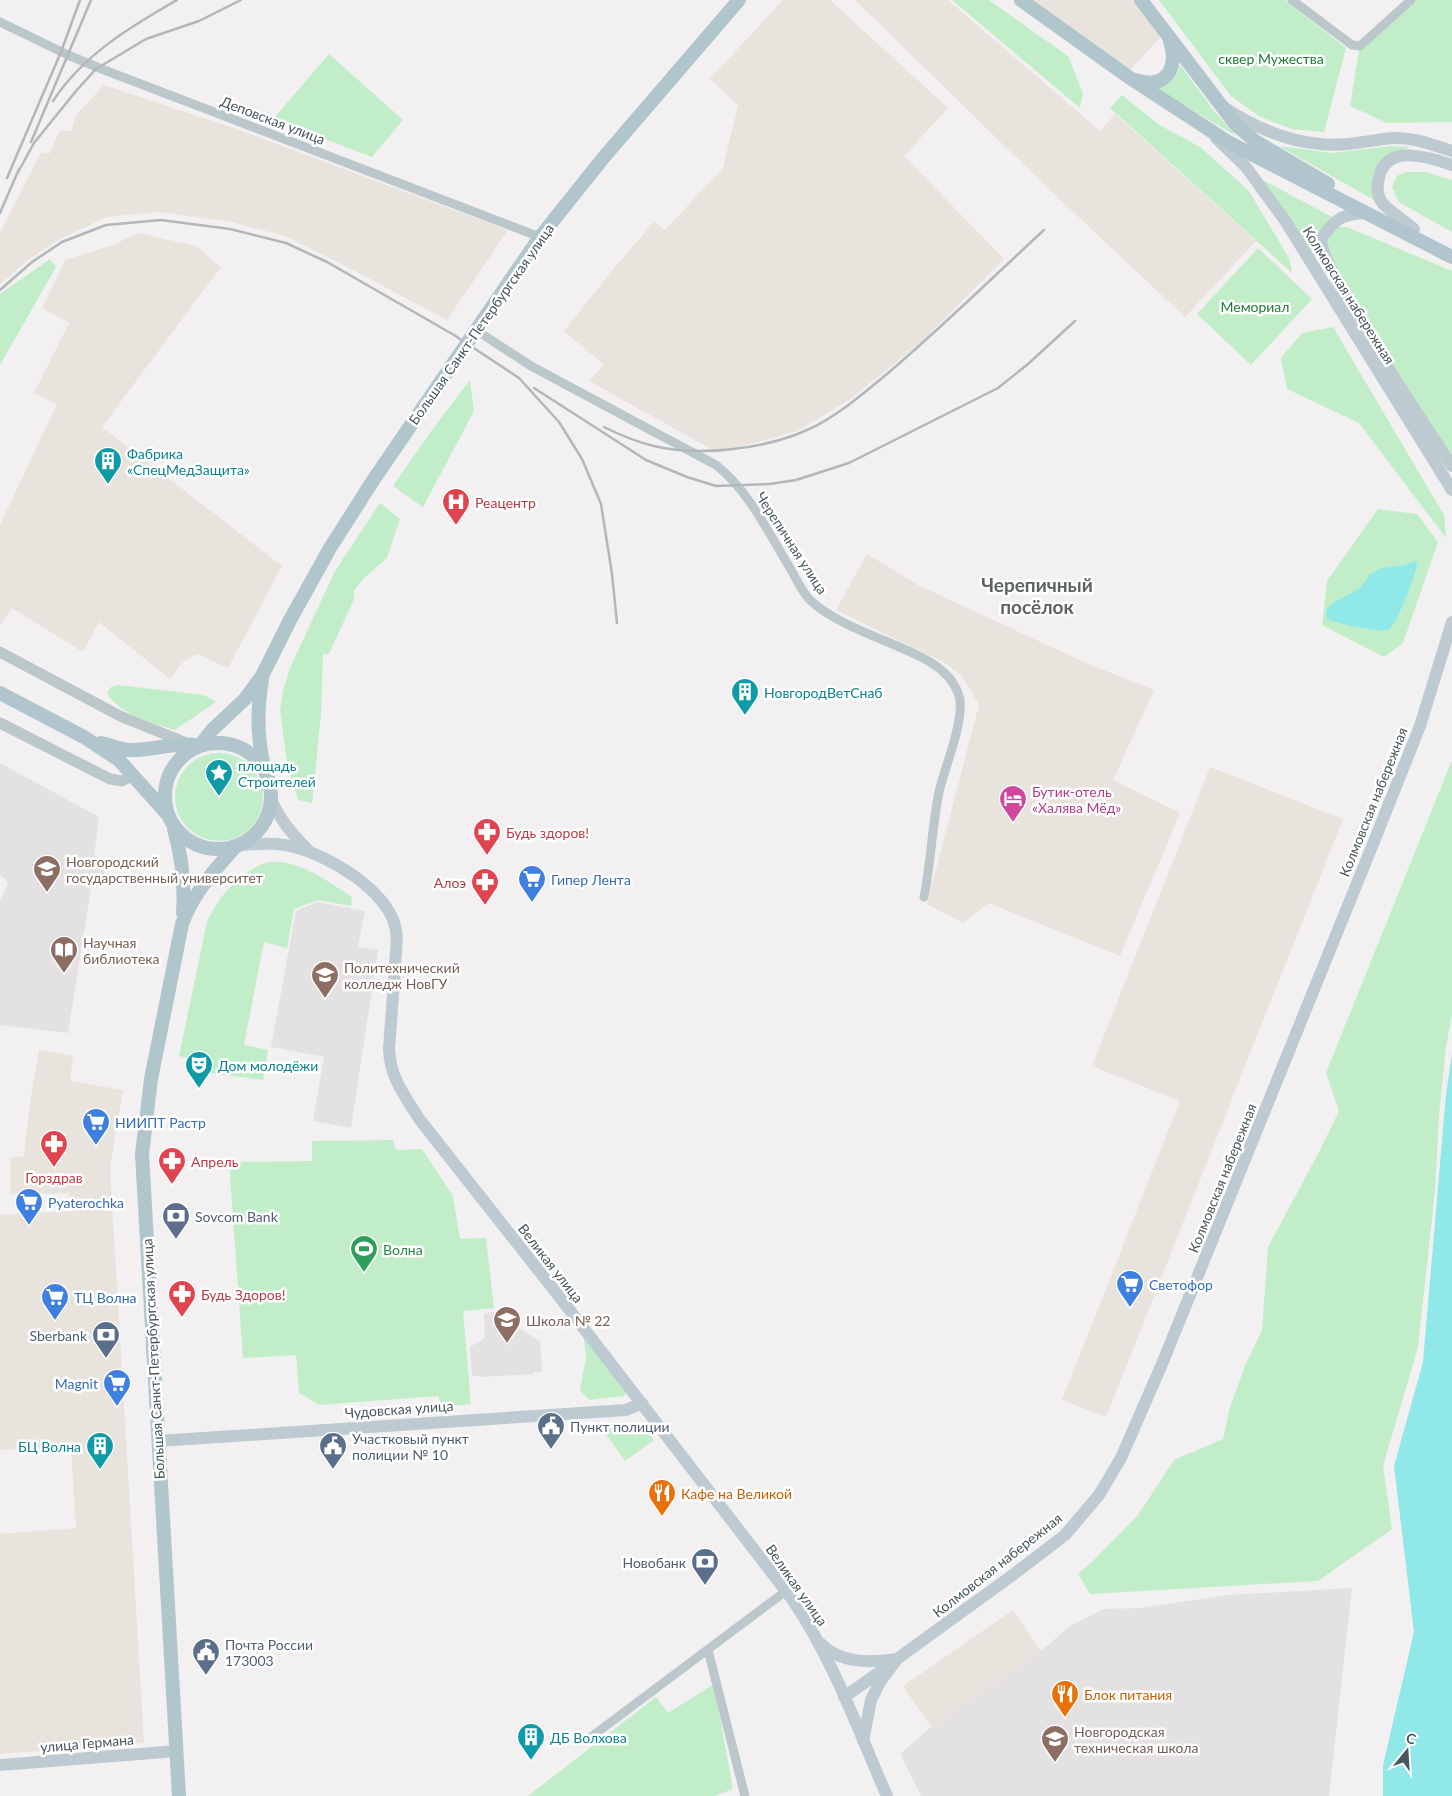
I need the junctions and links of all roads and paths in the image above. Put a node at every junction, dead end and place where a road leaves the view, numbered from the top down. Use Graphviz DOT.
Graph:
graph roads {
  1 [pos="739,0"];
  2 [pos="1021,0"];
  3 [pos="1141,0"];
  4 [pos="1292,0"];
  5 [pos="1410,0"];
  6 [pos="0,22"];
  7 [pos="1168,36"];
  8 [pos="1130,78"];
  9 [pos="1218,103"];
  10 [pos="1205,128"];
  11 [pos="1452,151"];
  12 [pos="1452,165"];
  13 [pos="1364,213"];
  14 [pos="1414,229"];
  15 [pos="540,237"];
  16 [pos="1452,248"];
  17 [pos="1452,257"];
  18 [pos="476,330"];
  19 [pos="1452,466"];
  20 [pos="1452,490"];
  21 [pos="1452,622"];
  22 [pos="0,652"];
  23 [pos="262,676"];
  24 [pos="0,693"];
  25 [pos="0,723"];
  26 [pos="84,737"];
  27 [pos="196,744"];
  28 [pos="265,771"];
  29 [pos="133,774"];
  30 [pos="271,799"];
  31 [pos="172,821"];
  32 [pos="238,846"];
  33 [pos="310,852"];
  34 [pos="924,897"];
  35 [pos="182,924"];
  36 [pos="642,1403"];
  37 [pos="158,1441"];
  38 [pos="786,1590"];
  39 [pos="815,1636"];
  40 [pos="708,1650"];
  41 [pos="897,1659"];
  42 [pos="844,1697"];
  43 [pos="587,1740"];
  44 [pos="863,1741"];
  45 [pos="177,1751"];
  46 [pos="0,1765"];
  47 [pos="180,1796"];
  48 [pos="745,1796"];
  49 [pos="887,1796"];
  1 -- 15 [label="main road, Большая Санкт-Петербургская улица"];
  2 -- 8 [label="main road"];
  3 -- 7 [label="main road"];
  4 -- 5 [label="street"];
  6 -- 15 [label="street, Деповская улица"];
  7 -- 8 [label="main road"];
  7 -- 9 [label="main road"];
  8 -- 10 [label="main road"];
  9 -- 11 [label="main road"];
  9 -- 14 [label="main road"];
  10 -- 13 [label="main road"];
  10 -- 20 [label="main road, Колмовская набережная"];
  12 -- 14 [label="main road"];
  13 -- 17 [label="main road"];
  13 -- 19 [label="main road, Колмовская набережная"];
  14 -- 16 [label="main road"];
  15 -- 18 [label="main road, Большая Санкт-Петербургская улица"];
  18 -- 23 [label="main road, Большая Санкт-Петербургская улица"];
  18 -- 34 [label="street, Черепичная улица"];
  21 -- 41 [label="main road, Колмовская набережная"];
  22 -- 27 [label="street"];
  23 -- 27 [label="main road, Большая Санкт-Петербургская улица"];
  23 -- 28 [label="main road, Большая Санкт-Петербургская улица"];
  24 -- 26 [label="main road"];
  25 -- 29 [label="street"];
  26 -- 27 [label="main road"];
  26 -- 29 [label="main road"];
  27 -- 28 [label="main road"];
  27 -- 31 [label="main road"];
  28 -- 30 [label="main road"];
  29 -- 31 [label="main road"];
  30 -- 32 [label="main road"];
  30 -- 33 [label="main road"];
  31 -- 32 [label="main road"];
  31 -- 35 [label="main road, Большая Санкт-Петербургская улица"];
  32 -- 33 [label="main road"];
  32 -- 35 [label="main road, Большая Санкт-Петербургская улица"];
  33 -- 36 [label="main road, Великая улица"];
  35 -- 37 [label="main road, Большая Санкт-Петербургская улица"];
  36 -- 37 [label="main road, Чудовская улица"];
  36 -- 38 [label="main road, Великая улица"];
  37 -- 45 [label="main road, Большая Санкт-Петербургская улица"];
  38 -- 39 [label="main road, Великая улица"];
  38 -- 40 [label="street"];
  39 -- 41 [label="main road"];
  39 -- 42 [label="main road, Великая улица"];
  40 -- 43 [label="street"];
  40 -- 48 [label="street"];
  41 -- 42 [label="main road, Колмовская набережная"];
  41 -- 44 [label="main road"];
  42 -- 44 [label="main road, Великая улица"];
  44 -- 49 [label="main road, Великая улица"];
  45 -- 46 [label="main road, улица Германа"];
  45 -- 47 [label="main road, Большая Санкт-Петербургская улица"];
}
